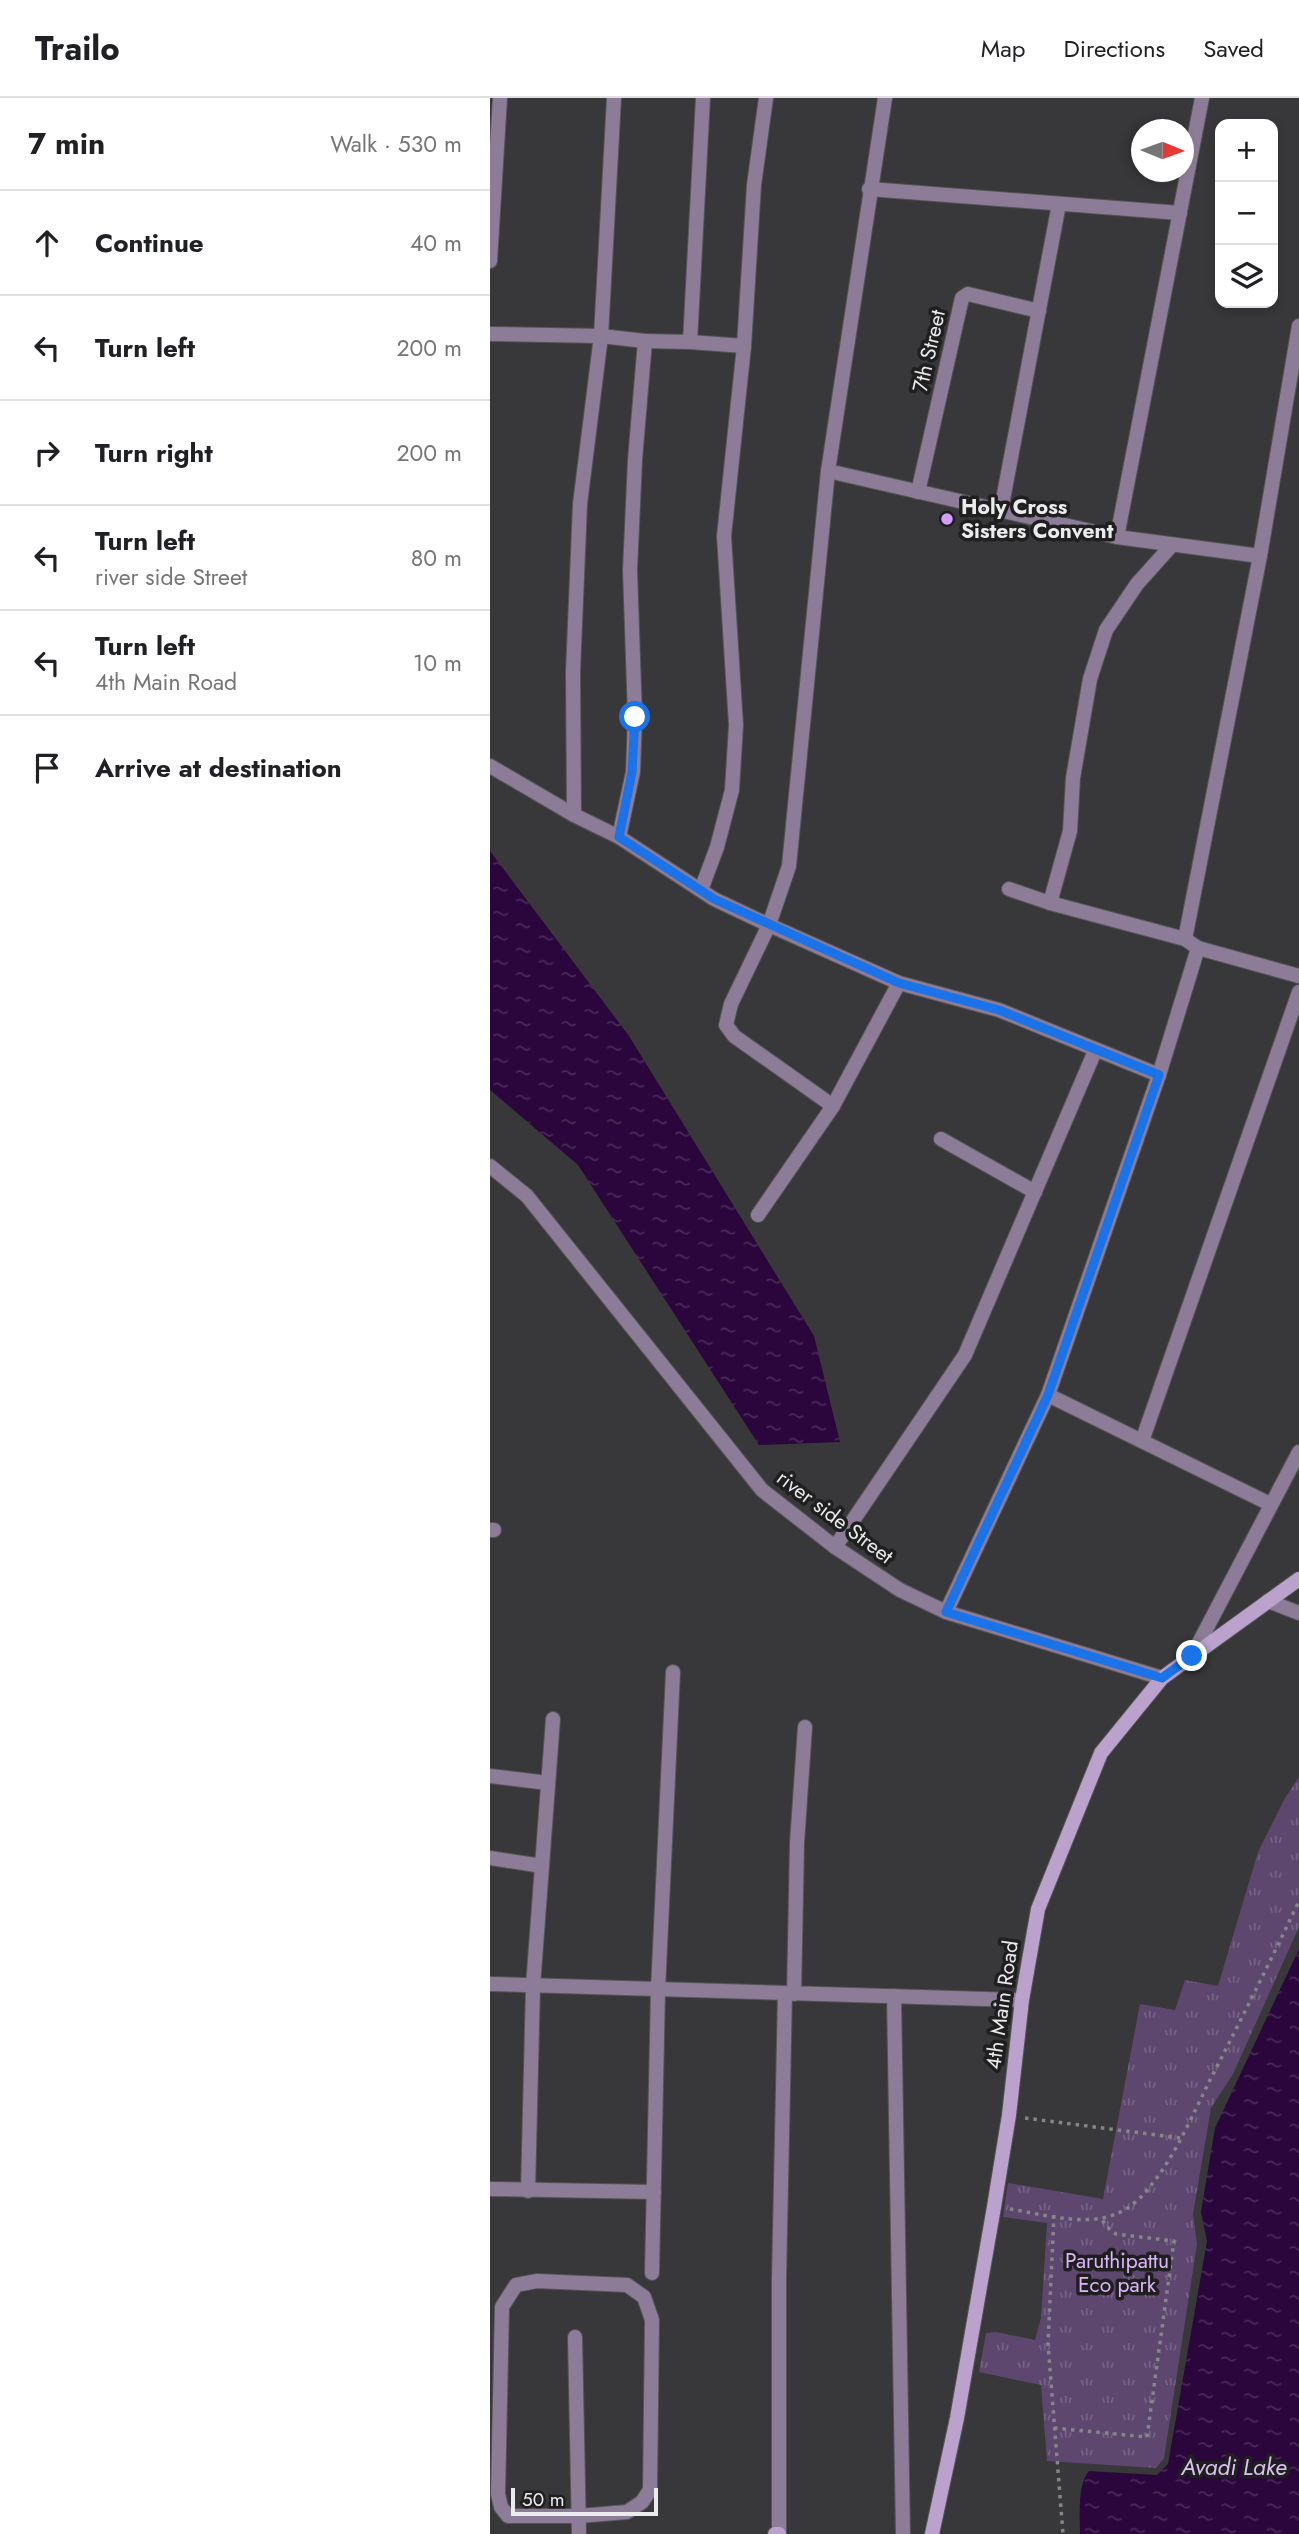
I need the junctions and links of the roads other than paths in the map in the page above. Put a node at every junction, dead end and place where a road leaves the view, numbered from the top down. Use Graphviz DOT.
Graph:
graph roads {
  1 [pos="500,98"];
  2 [pos="614,98"];
  3 [pos="703,98"];
  4 [pos="766,98"];
  5 [pos="885,98"];
  6 [pos="1202,98"];
  7 [pos="869,189"];
  8 [pos="1059,204"];
  9 [pos="1180,213"];
  10 [pos="490,261"];
  11 [pos="1039,312"];
  12 [pos="1299,326"];
  13 [pos="490,334"];
  14 [pos="601,336"];
  15 [pos="645,341"];
  16 [pos="690,342"];
  17 [pos="744,346"];
  18 [pos="828,471"];
  19 [pos="918,492"];
  20 [pos="1001,510"];
  21 [pos="1117,537"];
  22 [pos="1172,545"];
  23 [pos="1260,556"];
  24 [pos="490,766"];
  25 [pos="574,815"];
  26 [pos="619,837"];
  27 [pos="1009,889"];
  28 [pos="701,890"];
  29 [pos="1049,903"];
  30 [pos="769,925"];
  31 [pos="1185,939"];
  32 [pos="1198,948"];
  33 [pos="1299,976"];
  34 [pos="899,983"];
  35 [pos="1299,992"];
  36 [pos="1095,1051"];
  37 [pos="1159,1075"];
  38 [pos="833,1106"];
  39 [pos="941,1139"];
  40 [pos="490,1166"];
  41 [pos="1035,1192"];
  42 [pos="758,1215"];
  43 [pos="1048,1395"];
  44 [pos="1142,1441"];
  45 [pos="1299,1452"];
  46 [pos="1270,1504"];
  47 [pos="835,1547"];
  48 [pos="1299,1578"];
  49 [pos="1268,1601"];
  50 [pos="946,1612"];
  51 [pos="1299,1613"];
  52 [pos="1192,1656"];
  53 [pos="673,1672"];
  54 [pos="1162,1678"];
  55 [pos="553,1719"];
  56 [pos="805,1727"];
  57 [pos="490,1776"];
  58 [pos="548,1783"];
  59 [pos="490,1858"];
  60 [pos="542,1866"];
  61 [pos="490,1984"];
  62 [pos="533,1986"];
  63 [pos="658,1990"];
  64 [pos="789,1993"];
  65 [pos="894,1996"];
  66 [pos="1022,2000"];
  67 [pos="490,2189"];
  68 [pos="528,2191"];
  69 [pos="654,2192"];
  70 [pos="652,2273"];
  71 [pos="575,2337"];
  72 [pos="579,2516"];
  73 [pos="579,2534"];
  74 [pos="778,2534"];
  75 [pos="903,2534"];
  76 [pos="932,2534"];
  1 -- 10 [label="street"];
  2 -- 14 [label="street"];
  3 -- 16 [label="street"];
  4 -- 17 [label="street"];
  5 -- 7 [label="street"];
  6 -- 9 [label="street"];
  7 -- 8 [label="street"];
  7 -- 18 [label="street"];
  8 -- 9 [label="street"];
  8 -- 11 [label="street"];
  9 -- 21 [label="street"];
  11 -- 19 [label="street, 7th Street"];
  11 -- 20 [label="street"];
  12 -- 23 [label="street"];
  13 -- 14 [label="street"];
  14 -- 15 [label="street"];
  14 -- 25 [label="street"];
  15 -- 16 [label="street"];
  15 -- 26 [label="street"];
  16 -- 17 [label="street"];
  17 -- 28 [label="street"];
  18 -- 19 [label="street"];
  18 -- 30 [label="street"];
  19 -- 20 [label="street"];
  20 -- 21 [label="street"];
  21 -- 22 [label="street"];
  22 -- 23 [label="street"];
  22 -- 29 [label="street"];
  23 -- 31 [label="street"];
  24 -- 25 [label="street"];
  25 -- 26 [label="street"];
  26 -- 28 [label="street"];
  27 -- 29 [label="street"];
  28 -- 30 [label="street"];
  29 -- 31 [label="street"];
  30 -- 34 [label="street"];
  30 -- 38 [label="street"];
  31 -- 32 [label="street"];
  32 -- 33 [label="street"];
  32 -- 37 [label="street"];
  34 -- 36 [label="street"];
  34 -- 38 [label="street"];
  35 -- 44 [label="street"];
  36 -- 37 [label="street"];
  36 -- 41 [label="street"];
  37 -- 43 [label="street"];
  38 -- 42 [label="street"];
  39 -- 41 [label="street"];
  40 -- 47 [label="street, river side Street"];
  41 -- 47 [label="street"];
  43 -- 44 [label="street"];
  43 -- 50 [label="street"];
  44 -- 46 [label="street"];
  45 -- 46 [label="street"];
  46 -- 52 [label="street"];
  47 -- 50 [label="street, river side Street"];
  48 -- 49 [label="main road, 4th Main Road"];
  49 -- 51 [label="street"];
  49 -- 52 [label="main road, 4th Main Road"];
  50 -- 54 [label="street, river side Street"];
  52 -- 54 [label="main road, 4th Main Road"];
  53 -- 63 [label="street"];
  54 -- 66 [label="main road, 4th Main Road"];
  55 -- 58 [label="street"];
  56 -- 64 [label="street"];
  57 -- 58 [label="street"];
  58 -- 60 [label="street"];
  59 -- 60 [label="street"];
  60 -- 62 [label="street"];
  61 -- 62 [label="street"];
  62 -- 63 [label="street"];
  62 -- 68 [label="street"];
  63 -- 64 [label="street"];
  63 -- 69 [label="street"];
  64 -- 65 [label="street"];
  64 -- 74 [label="street"];
  65 -- 66 [label="street"];
  65 -- 75 [label="street"];
  66 -- 76 [label="main road, 4th Main Road"];
  67 -- 68 [label="street"];
  68 -- 69 [label="street"];
  69 -- 70 [label="street"];
  71 -- 72 [label="street"];
  72 -- 72 [label="street"];
  72 -- 73 [label="street"];
}
